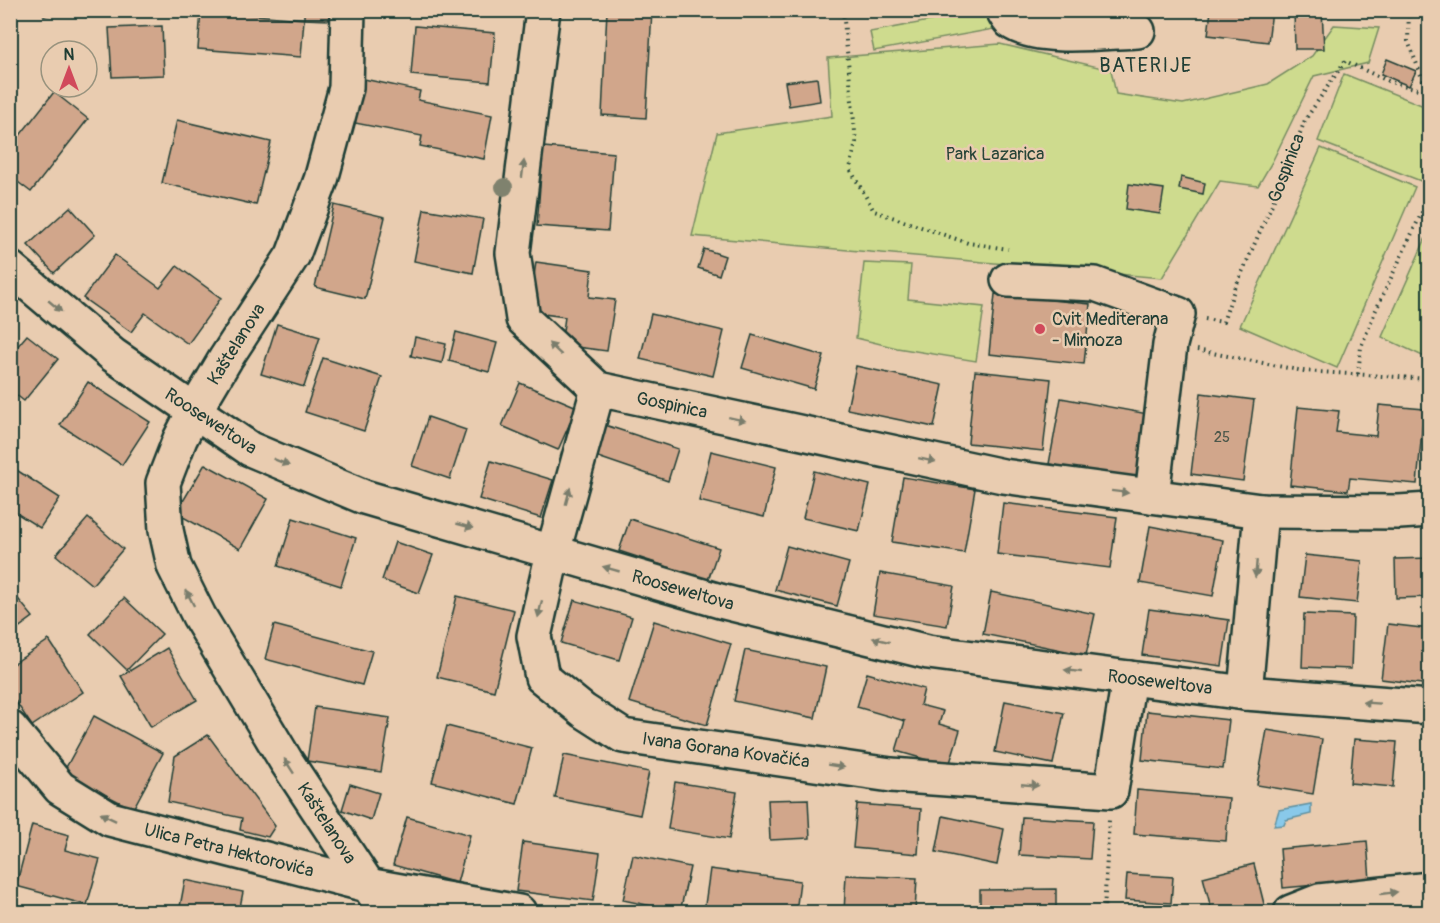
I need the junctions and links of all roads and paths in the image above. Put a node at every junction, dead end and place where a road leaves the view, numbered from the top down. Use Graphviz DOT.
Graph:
graph roads {
  1 [pos="348,10"];
  2 [pos="543,10"];
  3 [pos="843,10"];
  4 [pos="1003,10"];
  5 [pos="1409,10"];
  6 [pos="1138,31"];
  7 [pos="1429,91"];
  8 [pos="1430,195"];
  9 [pos="1009,265"];
  10 [pos="10,268"];
  11 [pos="1174,329"];
  12 [pos="1358,374"];
  13 [pos="1430,379"];
  14 [pos="598,389"];
  15 [pos="194,412"];
  16 [pos="1152,496"];
  17 [pos="1430,510"];
  18 [pos="1261,511"];
  19 [pos="553,552"];
  20 [pos="1130,678"];
  21 [pos="1245,693"];
  22 [pos="1430,707"];
  23 [pos="10,728"];
  24 [pos="1111,791"];
  25 [pos="367,885"];
  26 [pos="1430,889"];
  27 [pos="386,912"];
  28 [pos="519,912"];
  29 [pos="1104,912"];
  30 [pos="1291,912"];
  1 -- 15 [label="street, Kaštelanova"];
  14 -- 2 [label="street, one-way"];
  3 -- 9 [label="path"];
  4 -- 6 [label="street"];
  5 -- 7 [label="path"];
  7 -- 11 [label="path, Gospinica"];
  8 -- 12 [label="path"];
  9 -- 11 [label="street"];
  10 -- 15 [label="street, Rooseweltova, one-way"];
  11 -- 12 [label="path"];
  11 -- 16 [label="street"];
  12 -- 13 [label="path"];
  14 -- 16 [label="street, Gospinica, one-way"];
  19 -- 14 [label="street, Ivana Gorana Kovačića, one-way"];
  15 -- 19 [label="street, Rooseweltova, one-way"];
  25 -- 15 [label="street, Kaštelanova, one-way"];
  16 -- 18 [label="street, Gospinica"];
  17 -- 18 [label="street, Gospinica"];
  18 -- 21 [label="street, one-way"];
  20 -- 19 [label="street, Rooseweltova, one-way"];
  19 -- 24 [label="street, Ivana Gorana Kovačića, one-way"];
  20 -- 21 [label="street, Rooseweltova"];
  20 -- 24 [label="street"];
  22 -- 21 [label="street, Rooseweltova, one-way"];
  25 -- 23 [label="street, Ulica Petra Hektorovića, one-way"];
  24 -- 29 [label="path"];
  25 -- 27 [label="street, Kaštelanova"];
  25 -- 28 [label="street, Ulica Petra Hektorovića"];
  30 -- 26 [label="street, one-way"];
}
